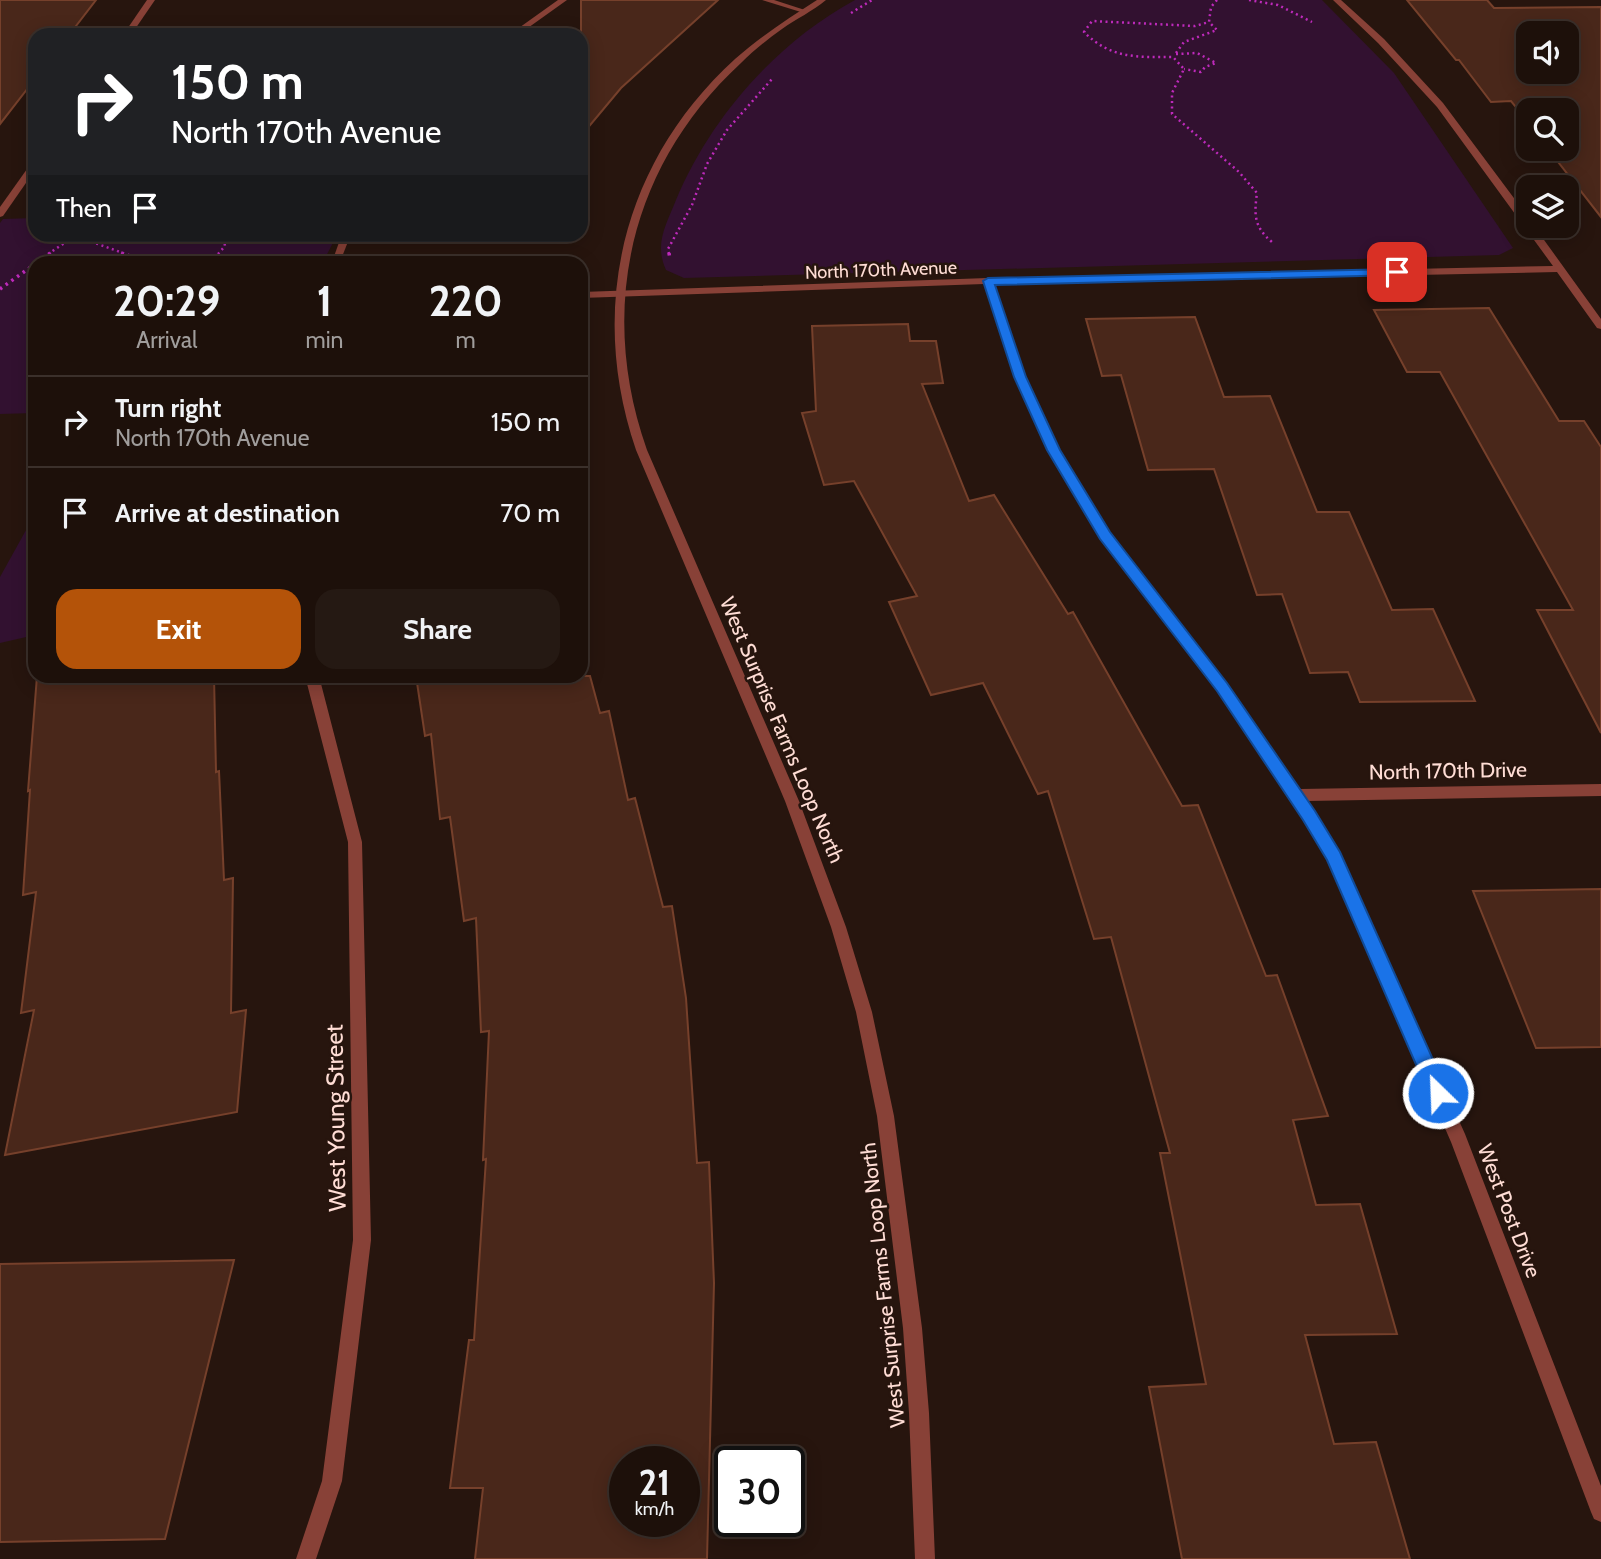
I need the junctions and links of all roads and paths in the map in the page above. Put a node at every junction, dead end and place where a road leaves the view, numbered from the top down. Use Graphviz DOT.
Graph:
graph roads {
  1 [pos="151,0"];
  2 [pos="563,0"];
  3 [pos="766,0"];
  4 [pos="822,0"];
  5 [pos="872,0"];
  6 [pos="1217,0"];
  7 [pos="1249,0"];
  8 [pos="1337,0"];
  9 [pos="803,11"];
  10 [pos="849,15"];
  11 [pos="1209,22"];
  12 [pos="1314,22"];
  13 [pos="132,28"];
  14 [pos="523,28"];
  15 [pos="1174,55"];
  16 [pos="1184,69"];
  17 [pos="779,71"];
  18 [pos="28,174"];
  19 [pos="1516,209"];
  20 [pos="0,214"];
  21 [pos="1537,238"];
  22 [pos="66,242"];
  23 [pos="92,242"];
  24 [pos="1278,247"];
  25 [pos="46,256"];
  26 [pos="130,256"];
  27 [pos="28,269"];
  28 [pos="672,269"];
  29 [pos="1560,269"];
  30 [pos="988,281"];
  31 [pos="0,289"];
  32 [pos="618,294"];
  33 [pos="588,295"];
  34 [pos="1601,326"];
  35 [pos="314,683"];
  36 [pos="1601,790"];
  37 [pos="1296,795"];
  38 [pos="1601,1512"];
  39 [pos="306,1559"];
  40 [pos="925,1559"];
  1 -- 13 [label="street"];
  2 -- 14 [label="street"];
  3 -- 9 [label="street"];
  4 -- 9 [label="street, West Surprise Farms Loop North"];
  5 -- 10 [label="path"];
  6 -- 11 [label="path"];
  7 -- 12 [label="path"];
  8 -- 19 [label="street"];
  9 -- 32 [label="street, West Surprise Farms Loop North"];
  11 -- 15 [label="path"];
  11 -- 15 [label="path"];
  15 -- 16 [label="path"];
  15 -- 16 [label="path"];
  16 -- 24 [label="path"];
  17 -- 28 [label="path"];
  18 -- 20 [label="street"];
  21 -- 29 [label="street"];
  22 -- 25 [label="path"];
  23 -- 26 [label="path"];
  27 -- 31 [label="path"];
  29 -- 30 [label="street, North 170th Avenue"];
  29 -- 34 [label="street"];
  30 -- 32 [label="street, North 170th Avenue"];
  30 -- 37 [label="street, West Post Drive"];
  32 -- 33 [label="street, North 170th Avenue"];
  32 -- 40 [label="street, West Surprise Farms Loop North"];
  35 -- 39 [label="street, West Young Street"];
  36 -- 37 [label="street, North 170th Drive"];
  37 -- 38 [label="street, West Post Drive"];
}
